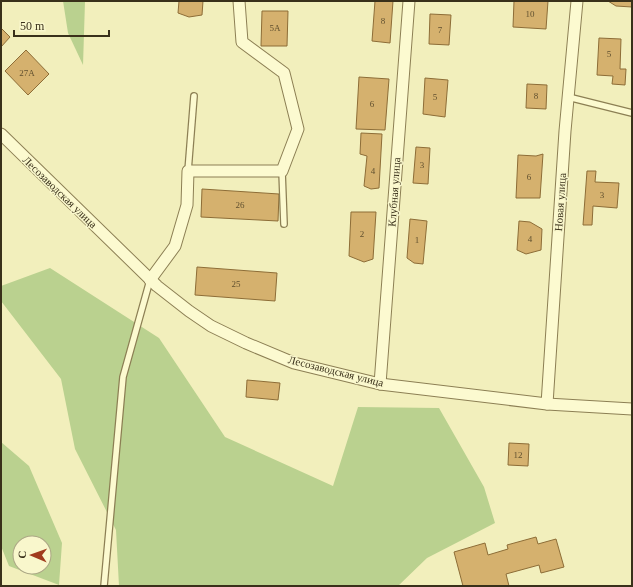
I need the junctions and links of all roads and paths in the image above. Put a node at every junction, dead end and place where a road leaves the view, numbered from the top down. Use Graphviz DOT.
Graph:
graph roads {
  1 [pos="239,1"];
  2 [pos="409,1"];
  3 [pos="577,1"];
  4 [pos="194,96"];
  5 [pos="568,97"];
  6 [pos="632,113"];
  7 [pos="1,134"];
  8 [pos="188,171"];
  9 [pos="282,171"];
  10 [pos="284,224"];
  11 [pos="150,280"];
  12 [pos="380,384"];
  13 [pos="547,404"];
  14 [pos="632,409"];
  15 [pos="104,586"];
  1 -- 9 [label="street"];
  2 -- 12 [label="street, Клубная улица"];
  3 -- 5 [label="street, Новая улица"];
  4 -- 8 [label="lane"];
  5 -- 6 [label="lane"];
  5 -- 13 [label="street, Новая улица"];
  7 -- 11 [label="street, Лесозаводская улица"];
  8 -- 9 [label="street"];
  8 -- 11 [label="street"];
  9 -- 10 [label="lane"];
  11 -- 12 [label="street, Лесозаводская улица"];
  11 -- 15 [label="lane"];
  12 -- 13 [label="street, Лесозаводская улица"];
  13 -- 14 [label="street, Лесозаводская улица"];
}
